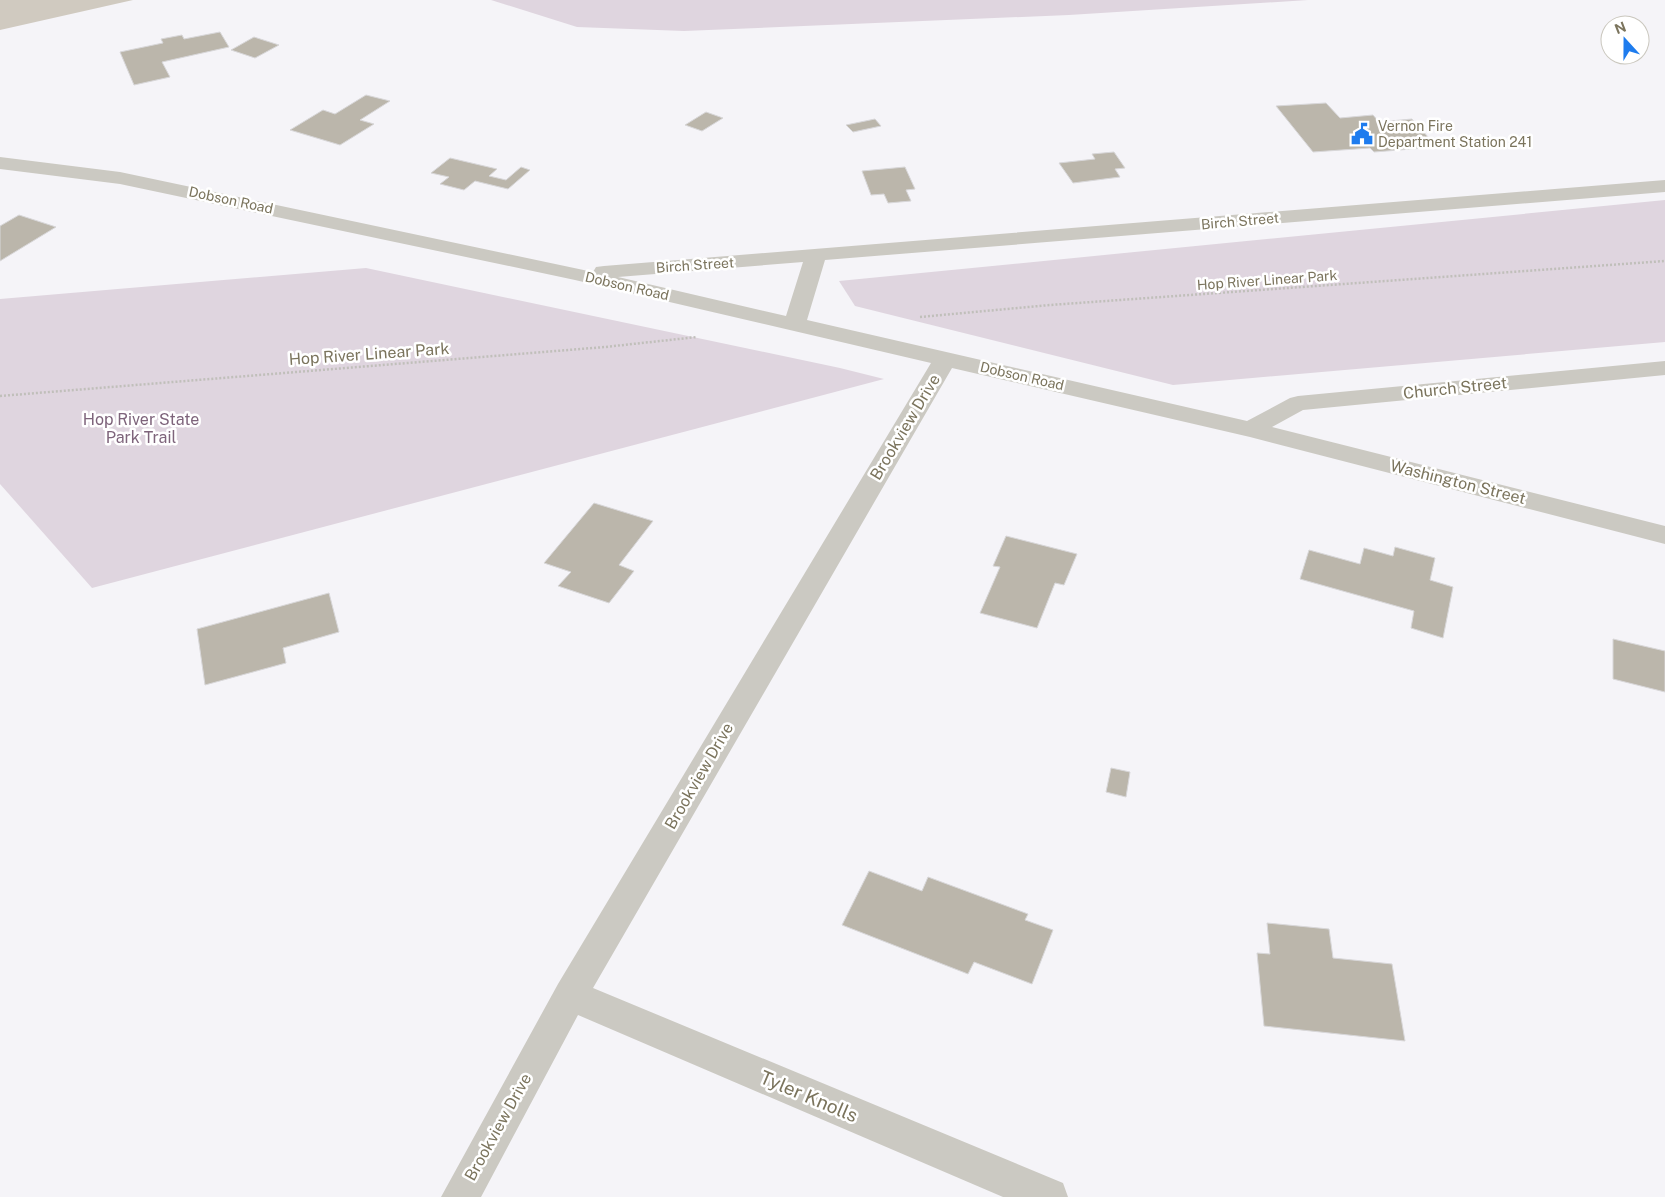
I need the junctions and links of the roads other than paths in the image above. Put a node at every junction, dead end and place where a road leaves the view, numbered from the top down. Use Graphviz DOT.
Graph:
graph roads {
  1 [pos="0,163"];
  2 [pos="1665,186"];
  3 [pos="816,255"];
  4 [pos="575,274"];
  5 [pos="794,323"];
  6 [pos="945,358"];
  7 [pos="1665,368"];
  8 [pos="1250,429"];
  9 [pos="1665,535"];
  10 [pos="570,995"];
  11 [pos="460,1197"];
  12 [pos="1048,1197"];
  1 -- 4 [label="street, Dobson Road"];
  2 -- 3 [label="street, Birch Street"];
  3 -- 4 [label="street, Birch Street"];
  3 -- 5 [label="street"];
  4 -- 5 [label="street, Dobson Road"];
  5 -- 6 [label="street, Dobson Road"];
  6 -- 8 [label="street, Dobson Road"];
  6 -- 10 [label="street, Brookview Drive"];
  7 -- 8 [label="street, Church Street"];
  8 -- 9 [label="street, Washington Street"];
  10 -- 11 [label="street, Brookview Drive"];
  10 -- 12 [label="street, Tyler Knolls"];
}
